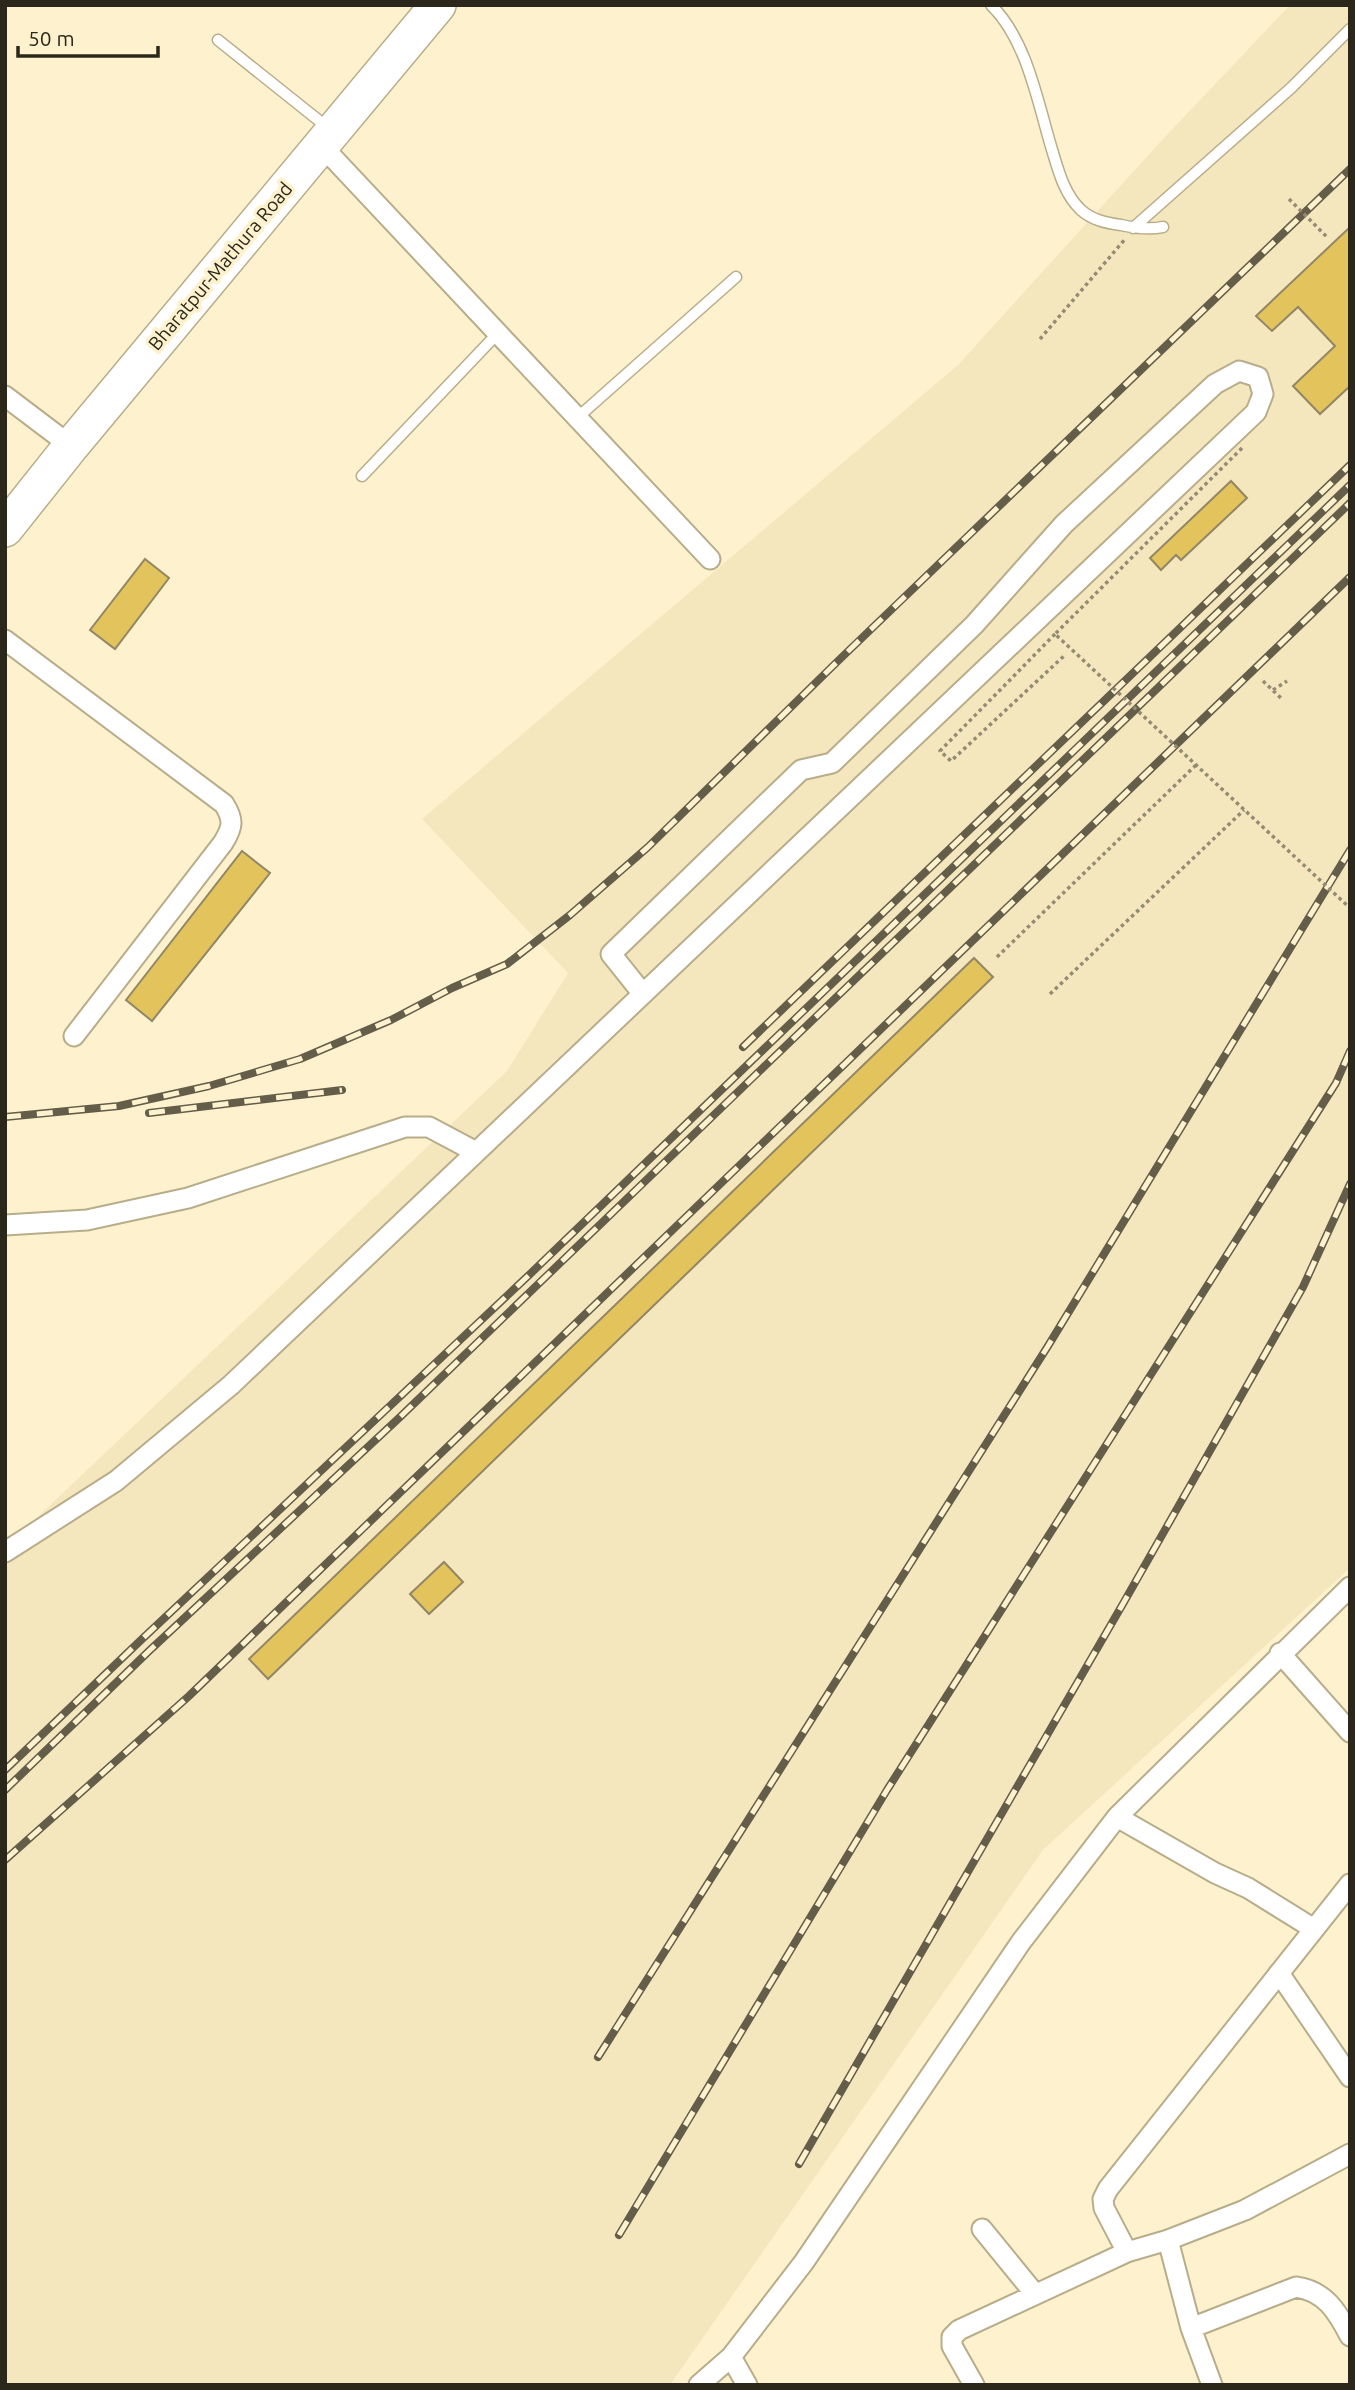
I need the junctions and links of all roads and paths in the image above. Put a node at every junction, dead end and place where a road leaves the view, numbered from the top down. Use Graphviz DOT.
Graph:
graph roads {
  1 [pos="438,5"];
  2 [pos="991,5"];
  3 [pos="1350,29"];
  4 [pos="218,40"];
  5 [pos="327,138"];
  6 [pos="1289,198"];
  7 [pos="1133,228"];
  8 [pos="1163,228"];
  9 [pos="1327,237"];
  10 [pos="736,277"];
  11 [pos="498,333"];
  12 [pos="1040,339"];
  13 [pos="5,396"];
  14 [pos="577,418"];
  15 [pos="71,446"];
  16 [pos="1242,448"];
  17 [pos="362,476"];
  18 [pos="5,529"];
  19 [pos="710,559"];
  20 [pos="1055,634"];
  21 [pos="5,640"];
  22 [pos="1065,655"];
  23 [pos="1263,681"];
  24 [pos="1287,681"];
  25 [pos="1273,690"];
  26 [pos="1283,700"];
  27 [pos="1196,765"];
  28 [pos="1244,810"];
  29 [pos="1350,908"];
  30 [pos="997,957"];
  31 [pos="643,994"];
  32 [pos="1050,994"];
  33 [pos="74,1035"];
  34 [pos="476,1152"];
  35 [pos="5,1225"];
  36 [pos="5,1552"];
  37 [pos="1350,1587"];
  38 [pos="1280,1653"];
  39 [pos="1350,1732"];
  40 [pos="1117,1817"];
  41 [pos="1350,1884"];
  42 [pos="1314,1929"];
  43 [pos="1279,1973"];
  44 [pos="1350,2077"];
  45 [pos="1350,2154"];
  46 [pos="982,2228"];
  47 [pos="1168,2240"];
  48 [pos="1127,2252"];
  49 [pos="1035,2294"];
  50 [pos="1191,2328"];
  51 [pos="1350,2336"];
  52 [pos="731,2357"];
  53 [pos="699,2385"];
  54 [pos="747,2385"];
  55 [pos="974,2385"];
  56 [pos="1212,2385"];
  1 -- 5 [label="highway, Bharatpur-Mathura Road"];
  2 -- 7 [label="lane"];
  3 -- 7 [label="lane"];
  4 -- 5 [label="lane"];
  5 -- 11 [label="street"];
  5 -- 15 [label="highway, Bharatpur-Mathura Road"];
  6 -- 9 [label="path, bridge"];
  7 -- 8 [label="lane"];
  7 -- 12 [label="path"];
  10 -- 14 [label="lane"];
  11 -- 14 [label="street"];
  11 -- 17 [label="lane"];
  13 -- 15 [label="street"];
  14 -- 19 [label="street"];
  15 -- 18 [label="highway, Bharatpur-Mathura Road"];
  16 -- 20 [label="path, bridge"];
  20 -- 22 [label="path"];
  20 -- 27 [label="path, bridge"];
  21 -- 33 [label="street"];
  23 -- 25 [label="path"];
  24 -- 25 [label="path"];
  25 -- 26 [label="path"];
  27 -- 28 [label="path, bridge"];
  27 -- 30 [label="path"];
  28 -- 29 [label="path, bridge"];
  28 -- 32 [label="path"];
  31 -- 31 [label="street"];
  31 -- 34 [label="street"];
  34 -- 35 [label="street"];
  34 -- 36 [label="street"];
  37 -- 38 [label="street"];
  38 -- 39 [label="street"];
  38 -- 40 [label="street"];
  40 -- 42 [label="street"];
  40 -- 52 [label="street"];
  41 -- 42 [label="street"];
  42 -- 43 [label="street"];
  43 -- 44 [label="street"];
  43 -- 48 [label="street"];
  45 -- 47 [label="street"];
  46 -- 49 [label="street"];
  47 -- 48 [label="street"];
  47 -- 50 [label="street"];
  48 -- 49 [label="street"];
  49 -- 55 [label="street"];
  50 -- 51 [label="street"];
  50 -- 56 [label="street"];
  52 -- 53 [label="street"];
  52 -- 54 [label="street"];
}
